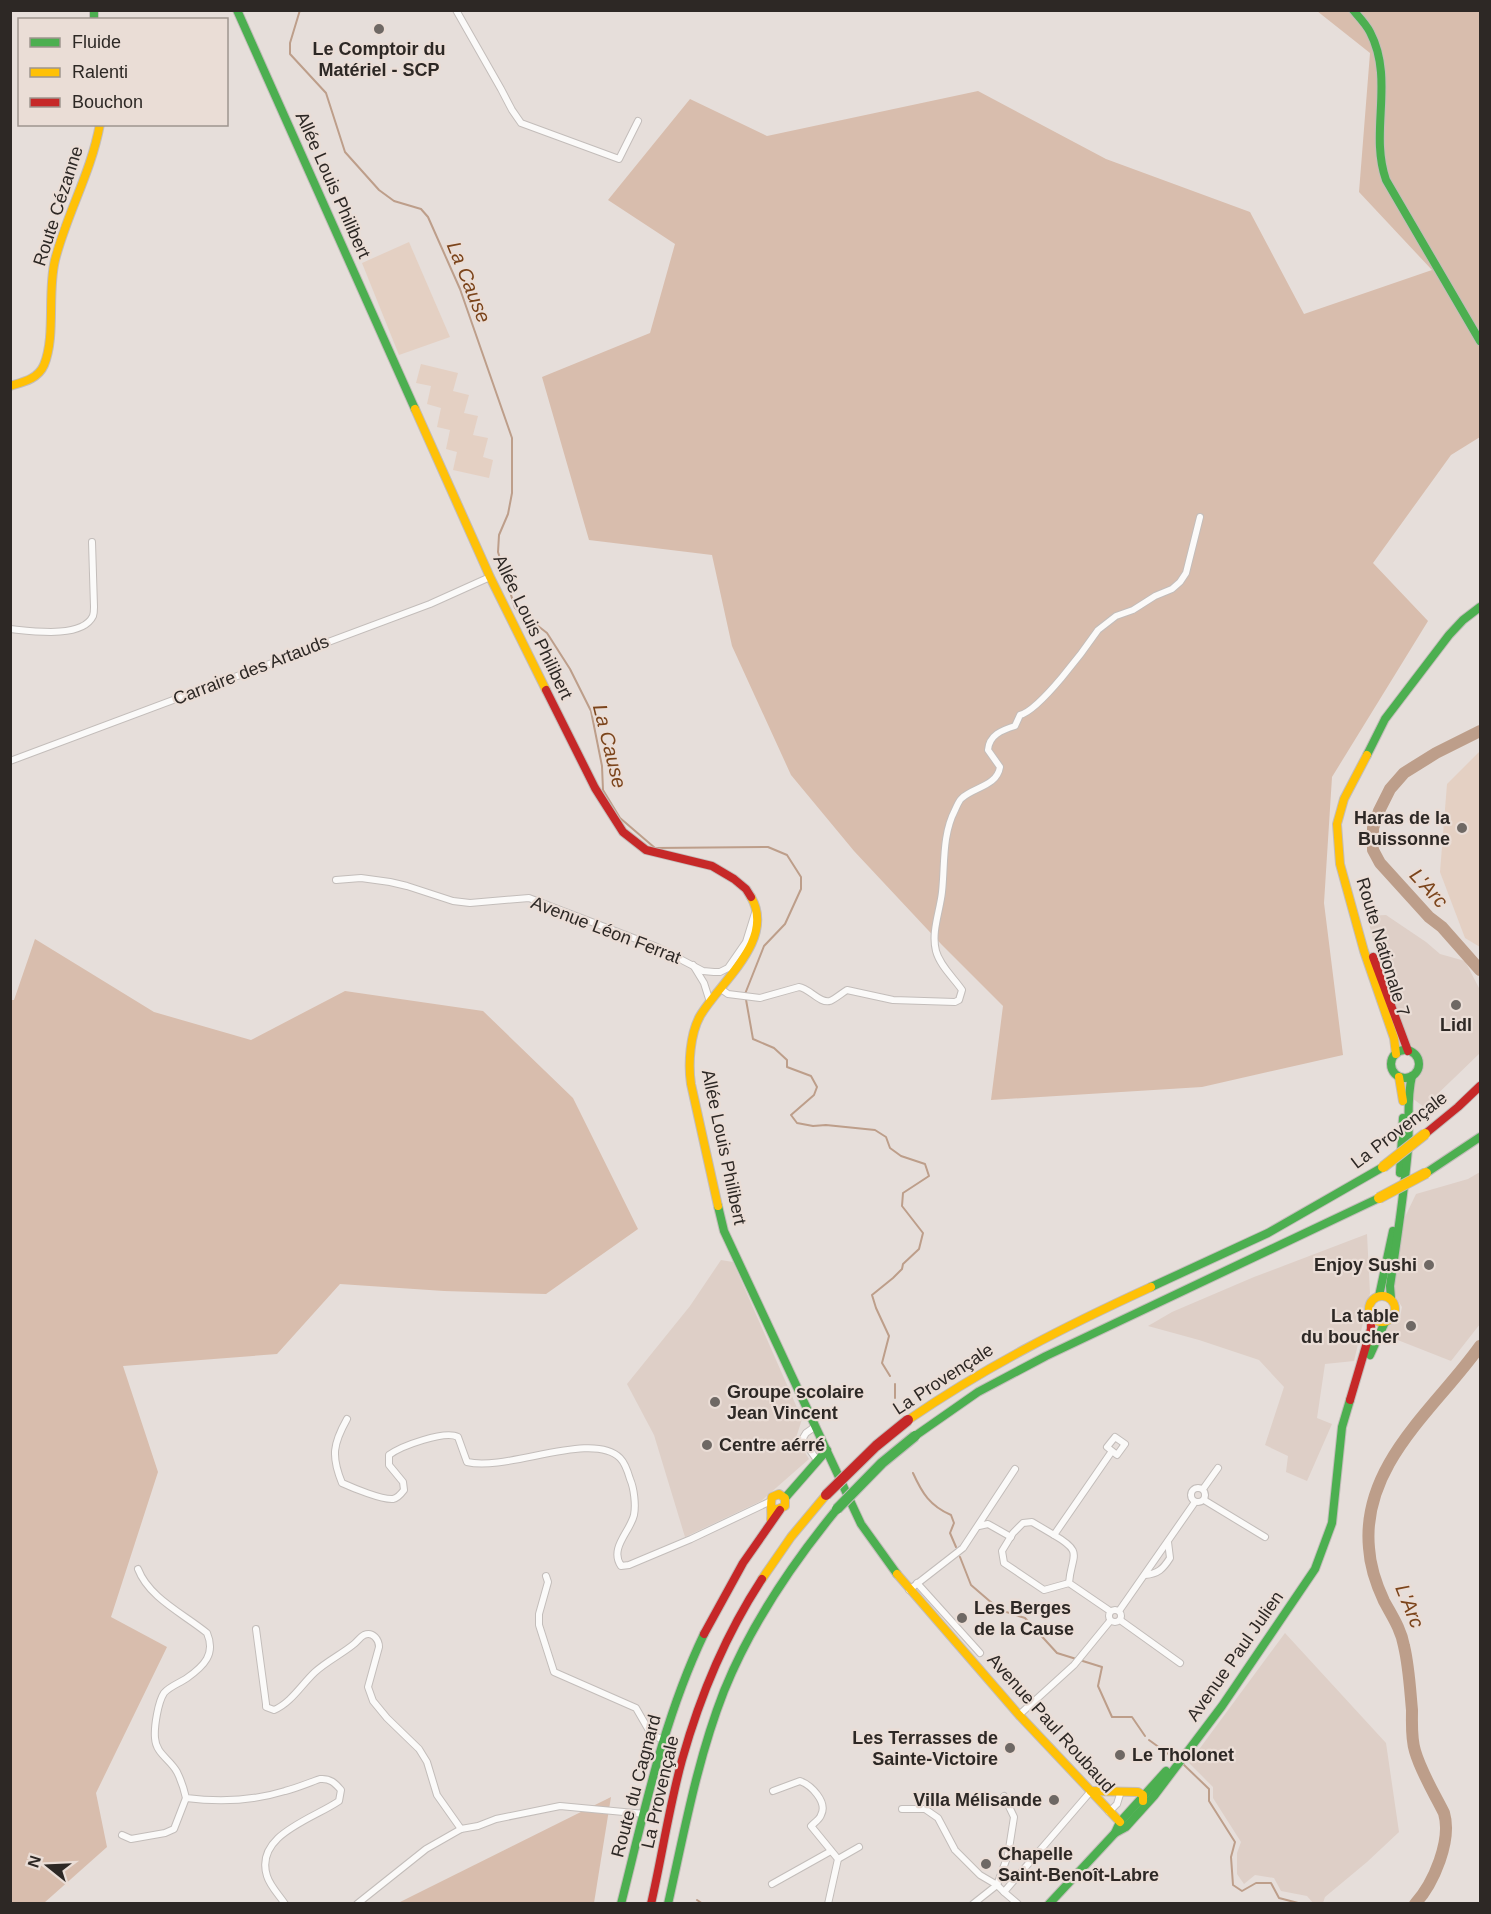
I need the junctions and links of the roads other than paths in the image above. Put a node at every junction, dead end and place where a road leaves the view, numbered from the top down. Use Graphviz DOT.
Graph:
graph roads {
  1 [pos="237,10"];
  2 [pos="456,10"];
  3 [pos="1353,10"];
  4 [pos="639,121"];
  5 [pos="100,126"];
  6 [pos="1480,341"];
  7 [pos="10,386"];
  8 [pos="1200,517"];
  9 [pos="92,542"];
  10 [pos="490,577"];
  11 [pos="1480,607"];
  12 [pos="10,630"];
  13 [pos="10,761"];
  14 [pos="1338,849"];
  15 [pos="336,880"];
  16 [pos="755,912"];
  17 [pos="692,964"];
  18 [pos="721,989"];
  19 [pos="710,1002"];
  20 [pos="1408,1050"];
  21 [pos="1396,1054"];
  22 [pos="1412,1076"];
  23 [pos="1399,1077"];
  24 [pos="1480,1086"];
  25 [pos="1480,1137"];
  26 [pos="1379,1296"];
  27 [pos="1391,1298"];
  28 [pos="1371,1315"];
  29 [pos="1385,1322"];
  30 [pos="347,1419"];
  31 [pos="816,1426"];
  32 [pos="827,1450"];
  33 [pos="1112,1451"];
  34 [pos="1339,1455"];
  35 [pos="817,1460"];
  36 [pos="1218,1468"];
  37 [pos="1015,1469"];
  38 [pos="1203,1489"];
  39 [pos="1204,1500"];
  40 [pos="1195,1502"];
  41 [pos="774,1503"];
  42 [pos="979,1526"];
  43 [pos="1054,1535"];
  44 [pos="1011,1536"];
  45 [pos="1265,1537"];
  46 [pos="1168,1542"];
  47 [pos="138,1569"];
  48 [pos="1145,1575"];
  49 [pos="546,1576"];
  50 [pos="1069,1583"];
  51 [pos="913,1586"];
  52 [pos="1110,1611"];
  53 [pos="1119,1611"];
  54 [pos="1120,1620"];
  55 [pos="1110,1621"];
  56 [pos="256,1629"];
  57 [pos="963,1642"];
  58 [pos="980,1653"];
  59 [pos="1180,1663"];
  60 [pos="1019,1715"];
  61 [pos="663,1740"];
  62 [pos="1177,1762"];
  63 [pos="772,1791"];
  64 [pos="1091,1791"];
  65 [pos="1121,1791"];
  66 [pos="1143,1795"];
  67 [pos="1004,1796"];
  68 [pos="186,1798"];
  69 [pos="902,1809"];
  70 [pos="1109,1812"];
  71 [pos="645,1814"];
  72 [pos="1126,1824"];
  73 [pos="461,1828"];
  74 [pos="122,1835"];
  75 [pos="859,1847"];
  76 [pos="831,1851"];
  77 [pos="838,1859"];
  78 [pos="772,1884"];
  79 [pos="997,1885"];
  80 [pos="1004,1892"];
  81 [pos="285,1904"];
  82 [pos="357,1904"];
  83 [pos="621,1904"];
  84 [pos="651,1904"];
  85 [pos="668,1904"];
  86 [pos="828,1904"];
  87 [pos="973,1904"];
  88 [pos="1018,1904"];
  89 [pos="1049,1904"];
  1 -- 10 [label="main road, Allée Louis Philibert"];
  2 -- 4 [label="street"];
  3 -- 6 [label="main road"];
  5 -- 7 [label="main road, Route Cézanne"];
  8 -- 18 [label="street"];
  9 -- 12 [label="street"];
  10 -- 13 [label="street, Carraire des Artauds"];
  10 -- 16 [label="main road, Allée Louis Philibert"];
  11 -- 14 [label="main road, Route Nationale 7"];
  14 -- 20 [label="main road, Route Nationale 7"];
  14 -- 21 [label="main road, Route Nationale 7"];
  15 -- 17 [label="street, Avenue Léon Ferrat"];
  16 -- 17 [label="street"];
  16 -- 18 [label="main road, Allée Louis Philibert"];
  17 -- 19 [label="street, Avenue Léon Ferrat"];
  18 -- 19 [label="main road, Allée Louis Philibert"];
  19 -- 31 [label="main road, Allée Louis Philibert"];
  20 -- 21 [label="main road"];
  20 -- 22 [label="main road"];
  21 -- 23 [label="main road"];
  22 -- 23 [label="main road"];
  22 -- 27 [label="main road"];
  23 -- 26 [label="main road"];
  24 -- 84 [label="main road, La Provençale, bridge"];
  25 -- 85 [label="main road, La Provençale, bridge"];
  26 -- 27 [label="main road"];
  26 -- 28 [label="main road"];
  27 -- 29 [label="main road"];
  28 -- 29 [label="main road"];
  28 -- 34 [label="main road"];
  29 -- 34 [label="main road"];
  30 -- 41 [label="street"];
  31 -- 32 [label="main road, Allée Louis Philibert"];
  31 -- 35 [label="street"];
  32 -- 35 [label="main road, Route du Cagnard"];
  32 -- 51 [label="main road, Avenue Paul Roubaud"];
  33 -- 43 [label="street"];
  34 -- 62 [label="main road, Avenue Paul Julien"];
  35 -- 41 [label="main road, Route du Cagnard"];
  36 -- 38 [label="street"];
  37 -- 42 [label="street"];
  38 -- 39 [label="street"];
  38 -- 40 [label="street"];
  39 -- 40 [label="street"];
  39 -- 45 [label="street"];
  40 -- 46 [label="street"];
  41 -- 61 [label="main road, Route du Cagnard"];
  42 -- 44 [label="street"];
  42 -- 51 [label="street"];
  43 -- 44 [label="street"];
  43 -- 50 [label="street"];
  44 -- 50 [label="street"];
  46 -- 48 [label="street"];
  46 -- 48 [label="street"];
  47 -- 68 [label="street"];
  48 -- 53 [label="street"];
  49 -- 61 [label="street"];
  50 -- 52 [label="street"];
  51 -- 57 [label="main road, Avenue Paul Roubaud"];
  52 -- 53 [label="street"];
  52 -- 55 [label="street"];
  53 -- 54 [label="street"];
  54 -- 55 [label="street"];
  54 -- 59 [label="street"];
  55 -- 60 [label="street"];
  56 -- 73 [label="street"];
  57 -- 58 [label="street, Avenue Paul Roubaud"];
  57 -- 60 [label="main road, Avenue Paul Roubaud"];
  60 -- 64 [label="main road, Avenue Paul Roubaud"];
  61 -- 71 [label="main road, Route du Cagnard"];
  62 -- 66 [label="main road, Avenue Paul Julien"];
  62 -- 72 [label="main road, Avenue Paul Julien"];
  63 -- 76 [label="street"];
  64 -- 65 [label="main road"];
  64 -- 70 [label="main road, Avenue Paul Roubaud"];
  64 -- 80 [label="street"];
  65 -- 66 [label="main road"];
  65 -- 70 [label="street"];
  66 -- 72 [label="main road, Avenue Paul Julien"];
  67 -- 79 [label="street"];
  68 -- 74 [label="street"];
  68 -- 81 [label="street"];
  69 -- 79 [label="street"];
  70 -- 72 [label="main road, Avenue Paul Roubaud"];
  71 -- 73 [label="street"];
  71 -- 83 [label="main road, Route du Cagnard"];
  72 -- 89 [label="main road, Avenue Paul Julien"];
  73 -- 82 [label="street"];
  75 -- 77 [label="street"];
  76 -- 77 [label="street"];
  76 -- 78 [label="street"];
  77 -- 86 [label="street"];
  79 -- 80 [label="street"];
  79 -- 87 [label="street"];
  80 -- 88 [label="street"];
}
